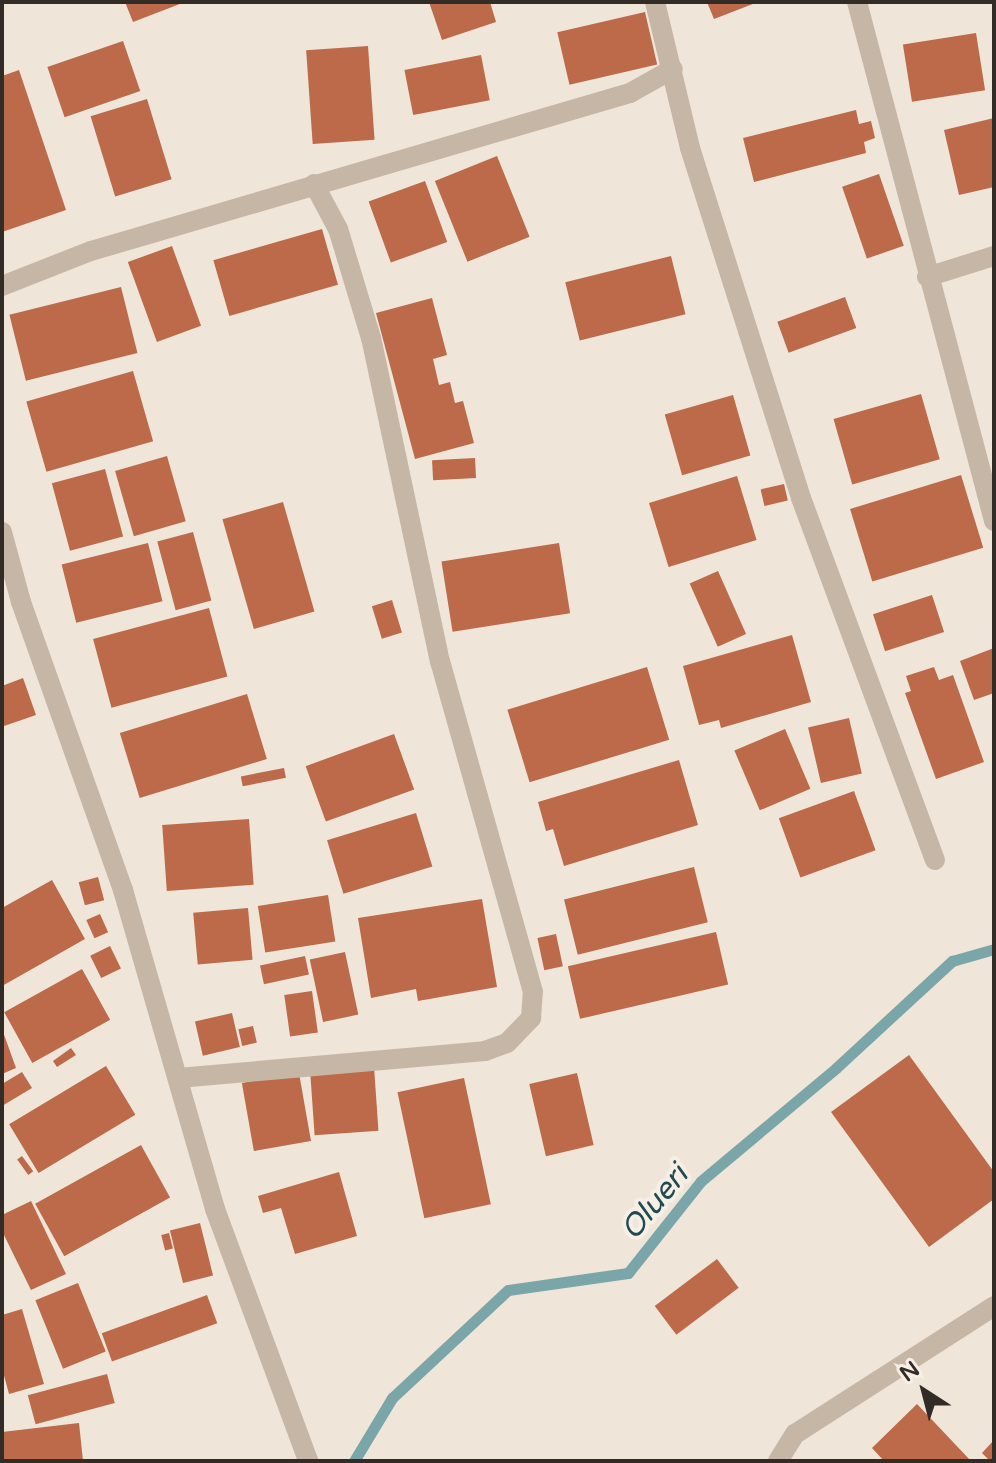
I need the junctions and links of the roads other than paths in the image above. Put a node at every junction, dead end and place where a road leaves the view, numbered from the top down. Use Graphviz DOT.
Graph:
graph roads {
  1 [pos="655,2"];
  2 [pos="857,2"];
  3 [pos="673,69"];
  4 [pos="314,184"];
  5 [pos="994,256"];
  6 [pos="927,277"];
  7 [pos="2,286"];
  8 [pos="994,521"];
  9 [pos="2,532"];
  10 [pos="935,860"];
  11 [pos="178,1078"];
  12 [pos="994,1306"];
  13 [pos="308,1461"];
  14 [pos="778,1461"];
  1 -- 3 [label="street"];
  2 -- 6 [label="street"];
  3 -- 4 [label="street"];
  3 -- 10 [label="street"];
  4 -- 7 [label="street"];
  4 -- 11 [label="street"];
  5 -- 6 [label="street"];
  6 -- 8 [label="street"];
  9 -- 11 [label="street"];
  11 -- 13 [label="street"];
  12 -- 14 [label="street"];
}
